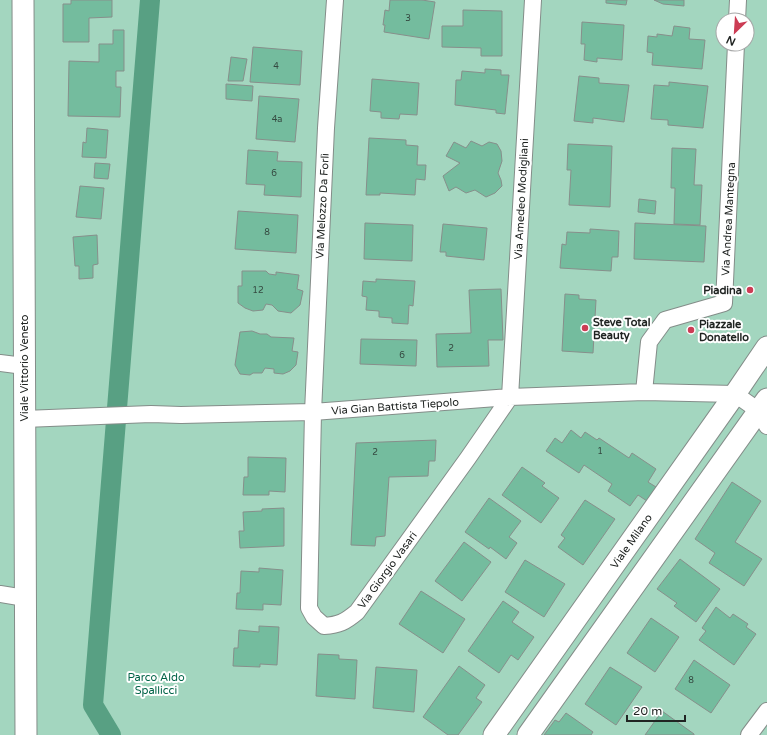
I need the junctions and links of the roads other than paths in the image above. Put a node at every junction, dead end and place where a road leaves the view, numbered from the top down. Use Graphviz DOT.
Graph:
graph roads {
  1 [pos="23,0"];
  2 [pos="335,0"];
  3 [pos="533,0"];
  4 [pos="738,0"];
  5 [pos="737,12"];
  6 [pos="736,52"];
  7 [pos="767,347"];
  8 [pos="0,363"];
  9 [pos="24,366"];
  10 [pos="644,392"];
  11 [pos="735,394"];
  12 [pos="510,397"];
  13 [pos="313,412"];
  14 [pos="764,412"];
  15 [pos="24,419"];
  16 [pos="0,594"];
  17 [pos="25,598"];
  18 [pos="767,712"];
  19 [pos="26,735"];
  20 [pos="494,735"];
  21 [pos="528,735"];
  22 [pos="749,735"];
  1 -- 9 [label="street, Viale Vittorio Veneto"];
  2 -- 13 [label="street, Via Melozzo Da Forlì"];
  3 -- 12 [label="street, Via Amedeo Modigliani"];
  4 -- 5 [label="street"];
  6 -- 10 [label="street, Via Andrea Mantegna"];
  7 -- 11 [label="street, Viale Milano"];
  8 -- 9 [label="street"];
  9 -- 15 [label="street, Viale Vittorio Veneto"];
  10 -- 11 [label="street, Via Gian Battista Tiepolo"];
  10 -- 12 [label="street, Via Gian Battista Tiepolo"];
  11 -- 14 [label="street"];
  11 -- 20 [label="street, Viale Milano"];
  12 -- 13 [label="street, Via Gian Battista Tiepolo"];
  12 -- 13 [label="street, Via Giorgio Vasari"];
  13 -- 15 [label="street, Via Gian Battista Tiepolo"];
  14 -- 21 [label="street"];
  15 -- 17 [label="street, Viale Vittorio Veneto"];
  16 -- 17 [label="street"];
  17 -- 19 [label="street, Viale Vittorio Veneto"];
  18 -- 22 [label="street"];
}
